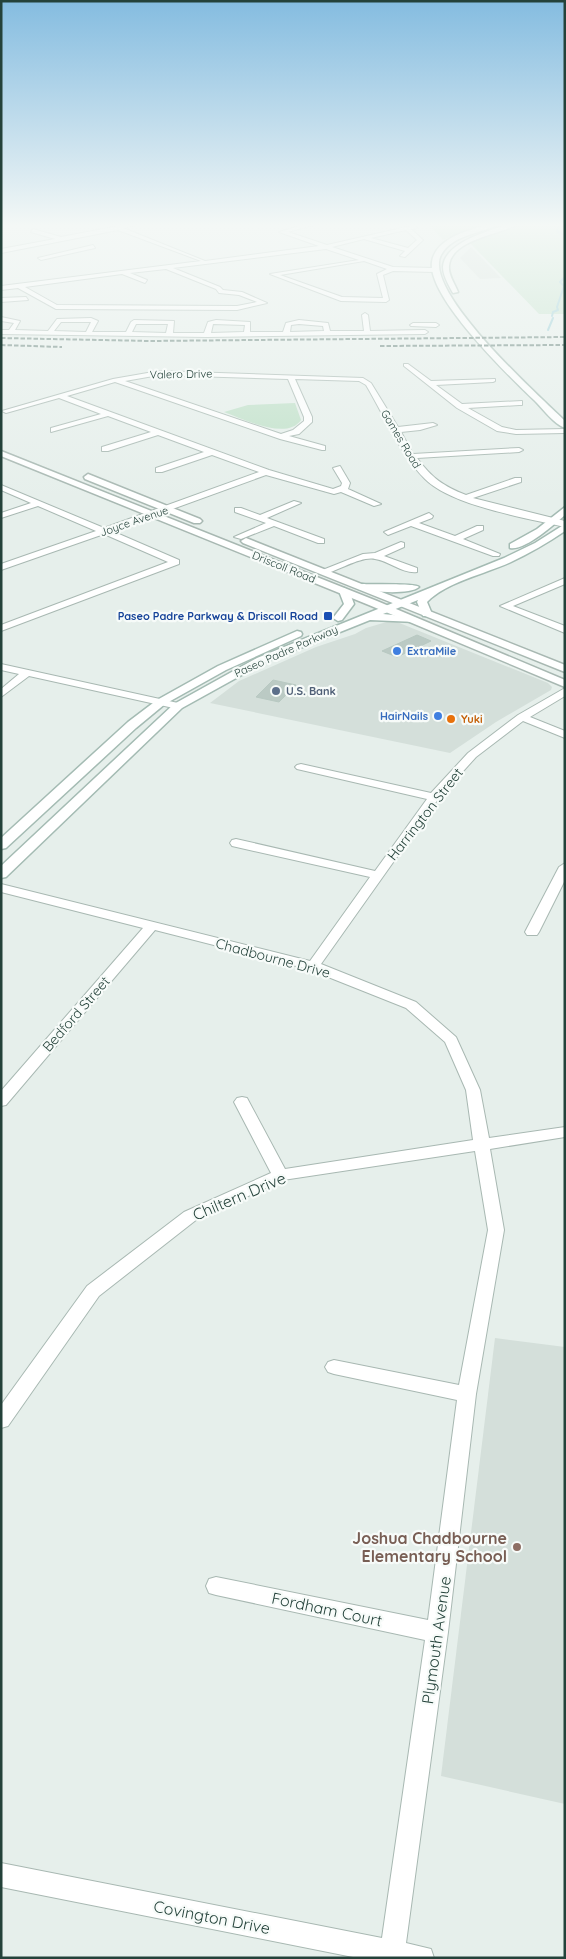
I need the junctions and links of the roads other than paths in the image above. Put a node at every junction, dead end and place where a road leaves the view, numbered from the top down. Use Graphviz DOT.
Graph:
graph roads {
  1 [pos="365,316"];
  2 [pos="460,316"];
  3 [pos="1,319"];
  4 [pos="436,325"];
  5 [pos="1,332"];
  6 [pos="11,332"];
  7 [pos="425,332"];
  8 [pos="50,333"];
  9 [pos="367,333"];
  10 [pos="406,333"];
  11 [pos="88,334"];
  12 [pos="247,334"];
  13 [pos="286,334"];
  14 [pos="327,334"];
  15 [pos="128,335"];
  16 [pos="169,335"];
  17 [pos="207,335"];
  18 [pos="406,365"];
  19 [pos="290,376"];
  20 [pos="361,379"];
  21 [pos="115,380"];
  22 [pos="494,380"];
  23 [pos="428,383"];
  24 [pos="60,396"];
  25 [pos="519,403"];
  26 [pos="460,406"];
  27 [pos="6,411"];
  28 [pos="108,414"];
  29 [pos="432,425"];
  30 [pos="565,426"];
  31 [pos="54,430"];
  32 [pos="395,430"];
  33 [pos="565,431"];
  34 [pos="159,432"];
  35 [pos="280,436"];
  36 [pos="322,448"];
  37 [pos="105,449"];
  38 [pos="519,450"];
  39 [pos="212,452"];
  40 [pos="1,453"];
  41 [pos="411,456"];
  42 [pos="338,468"];
  43 [pos="158,470"];
  44 [pos="266,472"];
  45 [pos="79,474"];
  46 [pos="518,480"];
  47 [pos="1,487"];
  48 [pos="341,489"];
  49 [pos="465,498"];
  50 [pos="39,503"];
  51 [pos="297,503"];
  52 [pos="377,504"];
  53 [pos="168,509"];
  54 [pos="238,510"];
  55 [pos="565,510"];
  56 [pos="152,514"];
  57 [pos="1,516"];
  58 [pos="429,516"];
  59 [pos="260,518"];
  60 [pos="553,522"];
  61 [pos="275,523"];
  62 [pos="411,523"];
  63 [pos="565,526"];
  64 [pos="480,528"];
  65 [pos="104,531"];
  66 [pos="388,532"];
  67 [pos="238,537"];
  68 [pos="455,539"];
  69 [pos="322,541"];
  70 [pos="401,545"];
  71 [pos="496,554"];
  72 [pos="376,556"];
  73 [pos="1,567"];
  74 [pos="414,570"];
  75 [pos="324,572"];
  76 [pos="565,581"];
  77 [pos="363,587"];
  78 [pos="414,587"];
  79 [pos="434,590"];
  80 [pos="344,591"];
  81 [pos="374,603"];
  82 [pos="387,603"];
  83 [pos="400,603"];
  84 [pos="427,614"];
  85 [pos="338,618"];
  86 [pos="412,620"];
  87 [pos="355,621"];
  88 [pos="1,628"];
  89 [pos="565,630"];
  90 [pos="1,667"];
  91 [pos="565,669"];
  92 [pos="27,673"];
  93 [pos="565,684"];
  94 [pos="565,691"];
  95 [pos="1,694"];
  96 [pos="161,702"];
  97 [pos="178,706"];
  98 [pos="522,717"];
  99 [pos="565,735"];
  100 [pos="301,767"];
  101 [pos="434,797"];
  102 [pos="236,843"];
  103 [pos="1,845"];
  104 [pos="565,867"];
  105 [pos="1,874"];
  106 [pos="378,875"];
  107 [pos="1,888"];
  108 [pos="150,927"];
  109 [pos="532,932"];
  110 [pos="313,966"];
  111 [pos="1,1101"];
  112 [pos="242,1102"];
  113 [pos="565,1132"];
  114 [pos="482,1146"];
  115 [pos="280,1175"];
  116 [pos="334,1367"];
  117 [pos="467,1394"];
  118 [pos="1,1420"];
  119 [pos="216,1586"];
  120 [pos="437,1632"];
  121 [pos="1,1875"];
  122 [pos="392,1955"];
  123 [pos="422,1958"];
  1 -- 9 [label="street"];
  2 -- 30 [label="main road"];
  3 -- 6 [label="street"];
  4 -- 10 [label="street"];
  5 -- 6 [label="street"];
  6 -- 8 [label="street"];
  7 -- 10 [label="street"];
  8 -- 11 [label="street"];
  8 -- 11 [label="street"];
  9 -- 10 [label="street"];
  9 -- 14 [label="street"];
  11 -- 15 [label="street"];
  12 -- 13 [label="street"];
  12 -- 17 [label="street"];
  12 -- 17 [label="street"];
  13 -- 14 [label="street"];
  13 -- 14 [label="street"];
  15 -- 16 [label="street"];
  15 -- 16 [label="street"];
  16 -- 17 [label="street"];
  18 -- 23 [label="street"];
  19 -- 20 [label="street, Valero Drive"];
  19 -- 21 [label="street, Valero Drive"];
  19 -- 35 [label="street"];
  20 -- 32 [label="street, Gomes Road"];
  21 -- 24 [label="street, Valero Drive"];
  21 -- 35 [label="street"];
  22 -- 23 [label="street"];
  23 -- 26 [label="street"];
  24 -- 27 [label="street, Valero Drive"];
  24 -- 28 [label="street"];
  25 -- 26 [label="street"];
  26 -- 33 [label="street"];
  28 -- 31 [label="street"];
  28 -- 34 [label="street"];
  29 -- 32 [label="street"];
  32 -- 41 [label="street, Gomes Road"];
  34 -- 37 [label="street"];
  34 -- 39 [label="street"];
  35 -- 36 [label="street"];
  38 -- 41 [label="street"];
  39 -- 43 [label="street"];
  39 -- 44 [label="street"];
  40 -- 56 [label="main road, Driscoll Road"];
  41 -- 49 [label="street, Gomes Road"];
  42 -- 48 [label="street"];
  44 -- 48 [label="street"];
  44 -- 53 [label="street, Joyce Avenue"];
  45 -- 53 [label="main road, Driscoll Road"];
  46 -- 49 [label="street"];
  47 -- 50 [label="street"];
  48 -- 52 [label="street"];
  49 -- 60 [label="street, Gomes Road"];
  50 -- 57 [label="street"];
  50 -- 65 [label="street"];
  51 -- 59 [label="street"];
  53 -- 56 [label="street, Joyce Avenue"];
  53 -- 67 [label="main road, Driscoll Road"];
  54 -- 59 [label="street"];
  55 -- 60 [label="main road, Paseo Padre Parkway"];
  56 -- 65 [label="street, Joyce Avenue"];
  56 -- 80 [label="main road, Driscoll Road"];
  58 -- 62 [label="street"];
  59 -- 61 [label="street"];
  60 -- 63 [label="street, Gomes Road"];
  60 -- 71 [label="main road, Paseo Padre Parkway"];
  61 -- 67 [label="street"];
  61 -- 69 [label="street"];
  62 -- 66 [label="street"];
  62 -- 68 [label="street"];
  63 -- 79 [label="main road, Paseo Padre Parkway"];
  64 -- 68 [label="street"];
  65 -- 73 [label="street, Joyce Avenue"];
  65 -- 88 [label="street"];
  67 -- 75 [label="main road, Driscoll Road"];
  68 -- 71 [label="street"];
  70 -- 72 [label="street"];
  71 -- 78 [label="main road, Paseo Padre Parkway"];
  72 -- 74 [label="street"];
  72 -- 75 [label="street"];
  75 -- 77 [label="main road, Driscoll Road"];
  76 -- 89 [label="street"];
  77 -- 78 [label="main road"];
  77 -- 82 [label="main road, Driscoll Road"];
  78 -- 82 [label="main road, Paseo Padre Parkway"];
  79 -- 83 [label="main road, Paseo Padre Parkway"];
  79 -- 84 [label="main road"];
  80 -- 81 [label="main road, Driscoll Road"];
  80 -- 85 [label="main road"];
  81 -- 82 [label="main road, Paseo Padre Parkway"];
  81 -- 85 [label="main road, Paseo Padre Parkway"];
  82 -- 83 [label="main road, Paseo Padre Parkway"];
  82 -- 86 [label="main road, Driscoll Road"];
  82 -- 87 [label="main road, Paseo Padre Parkway"];
  83 -- 84 [label="main road"];
  84 -- 91 [label="main road"];
  85 -- 96 [label="main road, Paseo Padre Parkway"];
  86 -- 87 [label="main road"];
  86 -- 93 [label="main road, Driscoll Road"];
  87 -- 97 [label="main road, Paseo Padre Parkway"];
  90 -- 92 [label="street"];
  92 -- 95 [label="street"];
  92 -- 96 [label="street"];
  94 -- 98 [label="street, Harrington Street"];
  96 -- 97 [label="street"];
  96 -- 103 [label="main road, Paseo Padre Parkway"];
  97 -- 105 [label="main road, Paseo Padre Parkway"];
  98 -- 99 [label="street"];
  98 -- 101 [label="street, Harrington Street"];
  100 -- 101 [label="street"];
  101 -- 106 [label="street, Harrington Street"];
  102 -- 106 [label="street"];
  104 -- 109 [label="street"];
  106 -- 110 [label="street, Harrington Street"];
  107 -- 108 [label="street, Chadbourne Drive"];
  108 -- 110 [label="street, Chadbourne Drive"];
  108 -- 111 [label="street, Bedford Street"];
  110 -- 114 [label="street, Chadbourne Drive"];
  112 -- 115 [label="street"];
  113 -- 114 [label="street, Chiltern Drive"];
  114 -- 115 [label="street, Chiltern Drive"];
  114 -- 117 [label="street, Plymouth Avenue"];
  115 -- 118 [label="street, Chiltern Drive"];
  116 -- 117 [label="street"];
  117 -- 120 [label="street, Plymouth Avenue"];
  119 -- 120 [label="street, Fordham Court"];
  120 -- 122 [label="street, Plymouth Avenue"];
  121 -- 122 [label="street, Covington Drive"];
  122 -- 123 [label="street, Covington Drive"];
}
